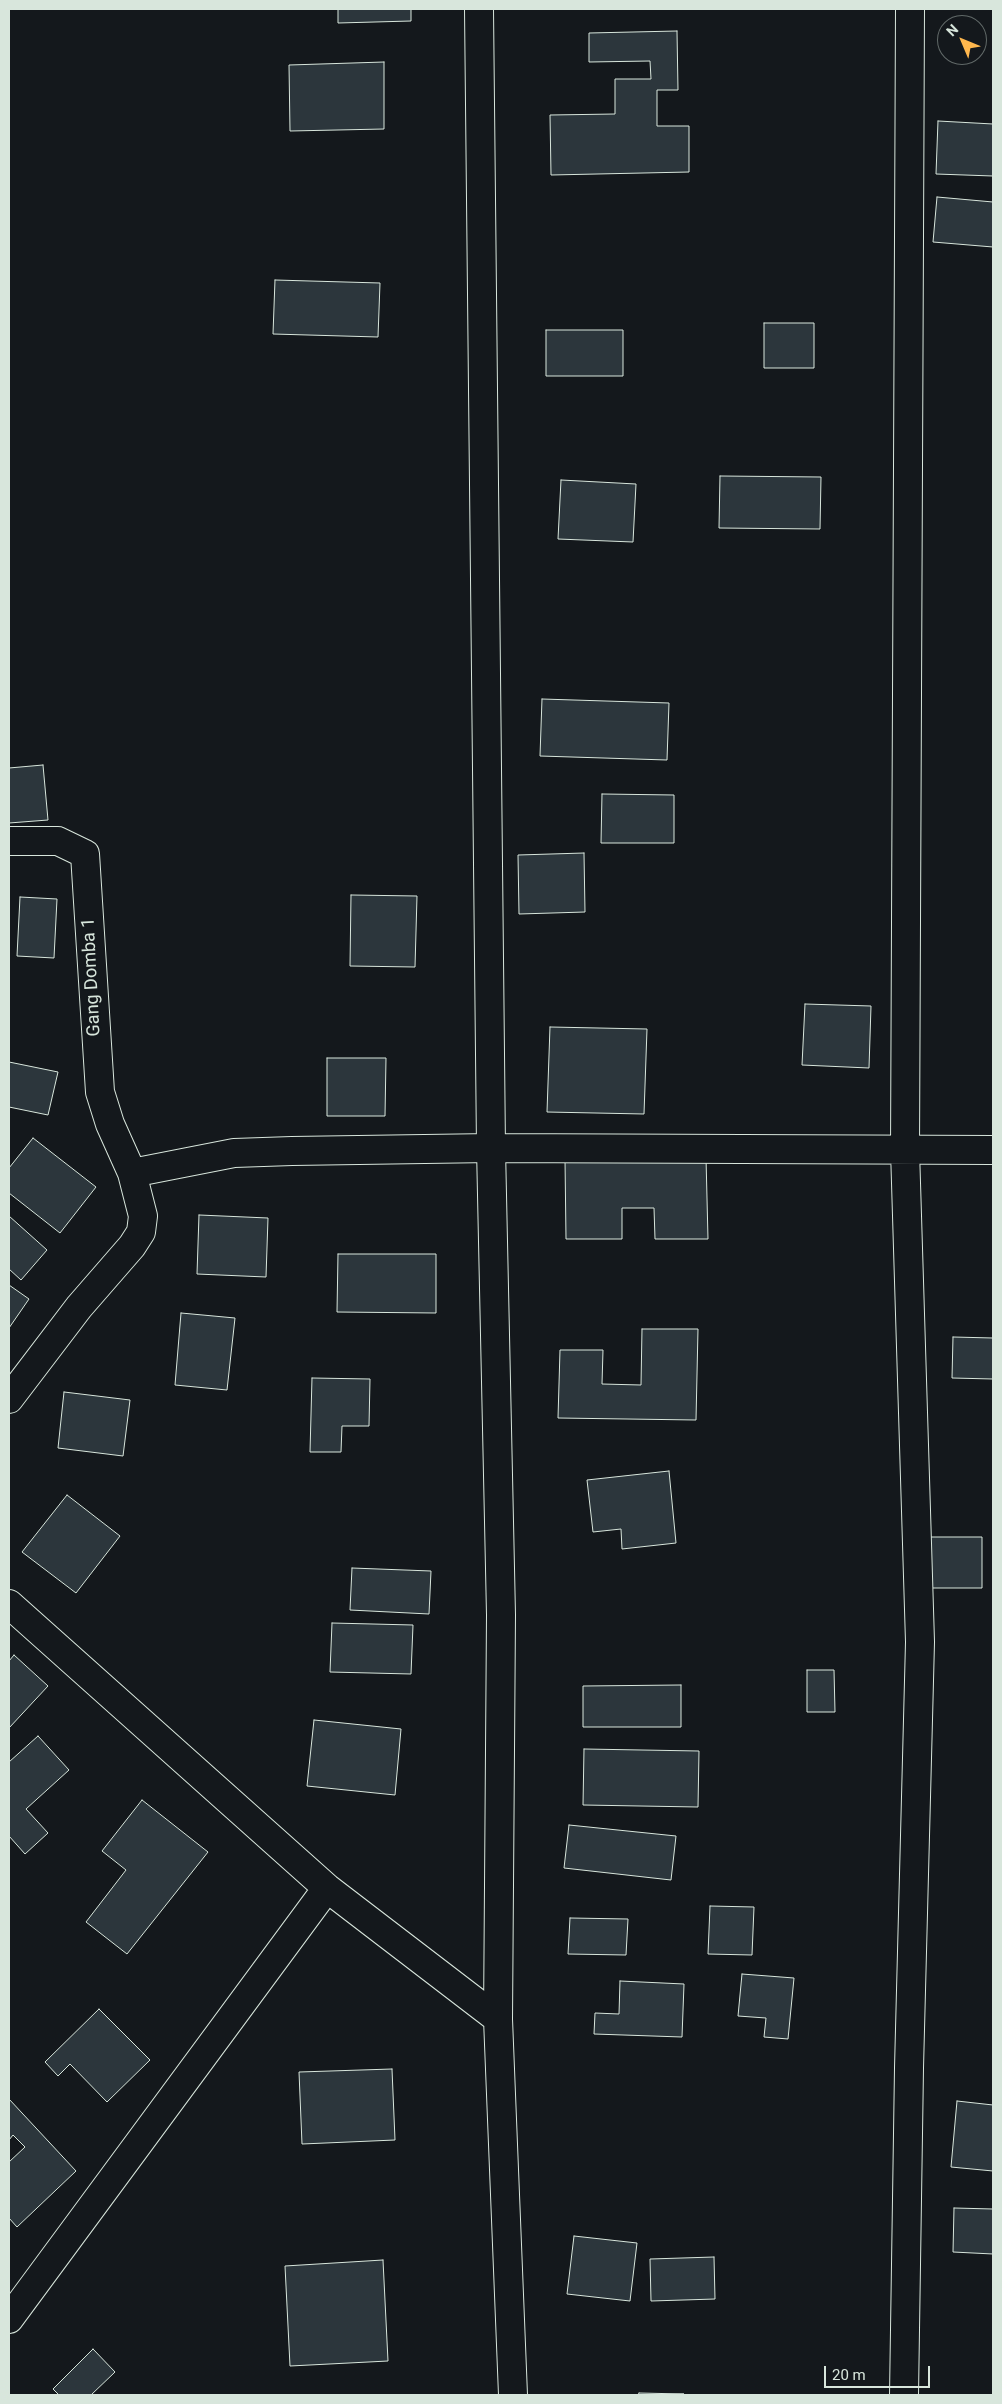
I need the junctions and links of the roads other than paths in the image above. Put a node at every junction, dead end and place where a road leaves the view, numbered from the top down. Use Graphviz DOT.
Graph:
graph roads {
  1 [pos="479,9"];
  2 [pos="910,9"];
  3 [pos="9,841"];
  4 [pos="491,1148"];
  5 [pos="905,1150"];
  6 [pos="993,1150"];
  7 [pos="132,1173"];
  8 [pos="9,1399"];
  9 [pos="9,1604"];
  10 [pos="327,1888"];
  11 [pos="498,2019"];
  12 [pos="9,2319"];
  13 [pos="513,2395"];
  14 [pos="904,2395"];
  1 -- 4 [label="street"];
  2 -- 5 [label="street"];
  3 -- 7 [label="street, Gang Domba 1"];
  4 -- 5 [label="street"];
  4 -- 7 [label="street"];
  4 -- 11 [label="street"];
  5 -- 6 [label="street"];
  5 -- 14 [label="street"];
  7 -- 8 [label="street"];
  9 -- 10 [label="street"];
  10 -- 11 [label="street"];
  10 -- 12 [label="street"];
  11 -- 13 [label="street"];
}
